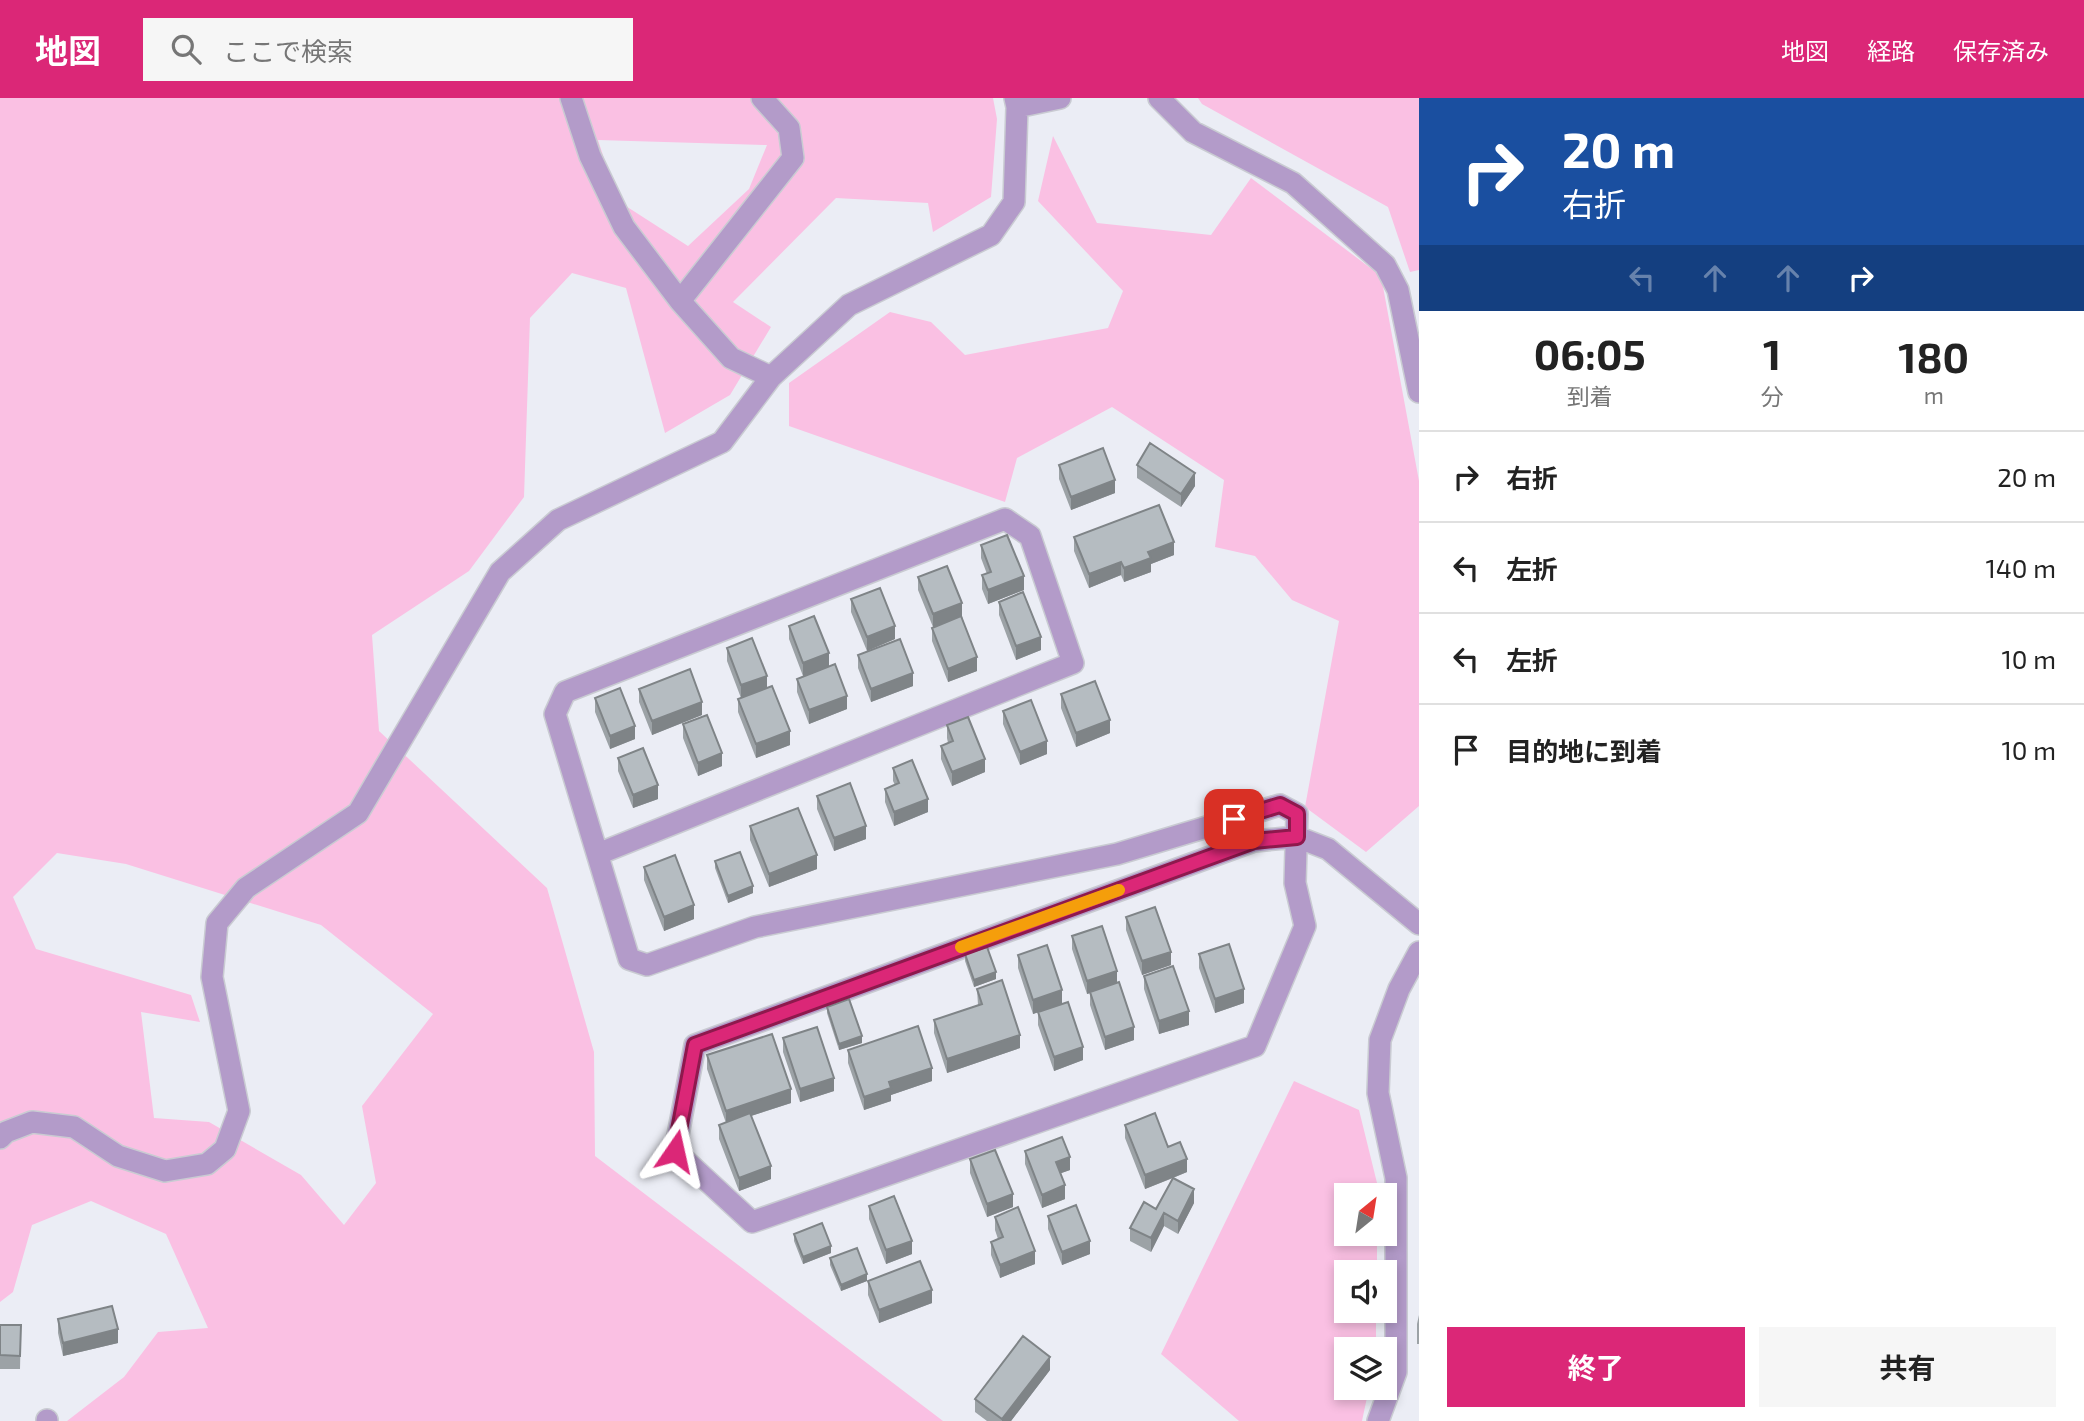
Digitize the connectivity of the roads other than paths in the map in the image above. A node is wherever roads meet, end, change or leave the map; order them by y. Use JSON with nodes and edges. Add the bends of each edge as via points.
{"nodes":[{"id":1,"x":572,"y":98,"type":"edge"},
{"id":2,"x":762,"y":98,"type":"edge"},
{"id":3,"x":1060,"y":98,"type":"edge"},
{"id":4,"x":1158,"y":98,"type":"edge"},
{"id":5,"x":1016,"y":102,"type":"edge"},
{"id":6,"x":680,"y":301,"type":"junction"},
{"id":7,"x":771,"y":377,"type":"junction"},
{"id":8,"x":1419,"y":392,"type":"edge"},
{"id":9,"x":1297,"y":837,"type":"junction"},
{"id":10,"x":598,"y":854,"type":"junction"},
{"id":11,"x":1419,"y":924,"type":"edge"},
{"id":12,"x":1419,"y":952,"type":"edge"},
{"id":13,"x":0,"y":1139,"type":"edge"},
{"id":14,"x":1378,"y":1421,"type":"edge"}],
"edges":[{"from":1,"to":6,"type":"street","via":[[590,156],[624,227]]},
{"from":2,"to":6,"type":"street","via":[[789,128],[793,158]]},
{"from":3,"to":5,"type":"street"},
{"from":4,"to":8,"type":"street","via":[[1193,132],[1293,183],[1385,265],[1398,290]]},
{"from":5,"to":7,"type":"street","via":[[1014,202],[991,235],[849,305]]},
{"from":6,"to":7,"type":"street","via":[[731,358]]},
{"from":7,"to":13,"type":"street","via":[[722,442],[558,520],[500,572],[358,813],[246,888],[216,923],[212,977],[239,1111],[225,1149],[207,1164],[165,1171],[118,1156],[74,1127],[32,1122]]},
{"from":9,"to":9,"type":"street","via":[[1294,883],[1305,926],[1255,1046],[752,1222],[675,1151],[695,1045],[1254,841]]},
{"from":9,"to":10,"type":"street","via":[[1297,814],[1280,805],[1117,854],[755,927],[647,965],[629,959]]},
{"from":9,"to":11,"type":"street","via":[[1328,849]]},
{"from":10,"to":10,"type":"street","via":[[1073,663],[1030,536],[1005,519],[565,692],[555,714]]},
{"from":12,"to":14,"type":"street","via":[[1380,1040],[1378,1093],[1396,1178],[1396,1372]]}]}
